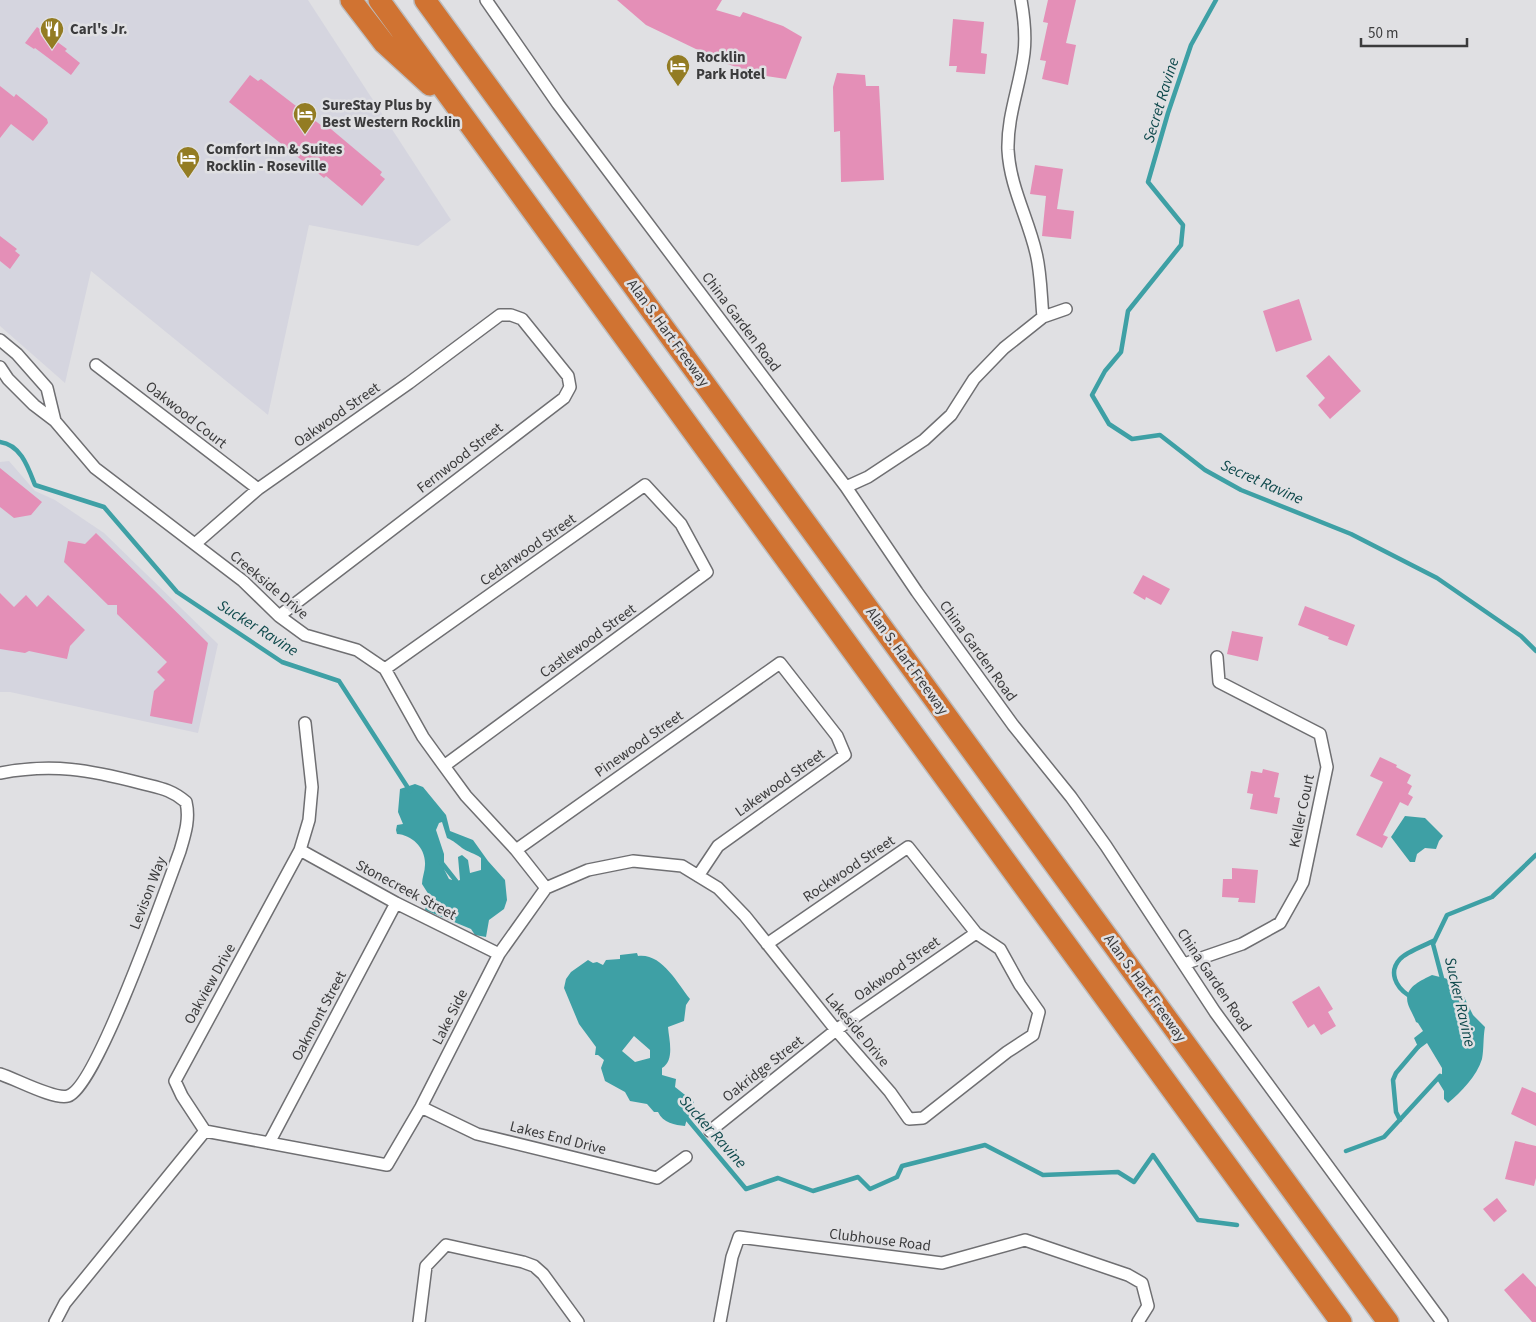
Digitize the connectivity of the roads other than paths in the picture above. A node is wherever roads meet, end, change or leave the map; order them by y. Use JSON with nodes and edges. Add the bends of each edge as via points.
{"nodes":[{"id":1,"x":351,"y":0,"type":"edge"},
{"id":2,"x":379,"y":0,"type":"edge"},
{"id":3,"x":425,"y":0,"type":"edge"},
{"id":4,"x":430,"y":0,"type":"edge"},
{"id":5,"x":486,"y":0,"type":"edge"},
{"id":6,"x":1021,"y":0,"type":"edge"},
{"id":7,"x":452,"y":37,"type":"junction"},
{"id":8,"x":460,"y":111,"type":"junction"},
{"id":9,"x":1066,"y":308,"type":"dead end"},
{"id":10,"x":500,"y":315,"type":"joint"},
{"id":11,"x":1043,"y":317,"type":"junction"},
{"id":12,"x":0,"y":340,"type":"edge"},
{"id":13,"x":96,"y":365,"type":"dead end"},
{"id":14,"x":0,"y":367,"type":"edge"},
{"id":15,"x":55,"y":421,"type":"junction"},
{"id":16,"x":846,"y":487,"type":"junction"},
{"id":17,"x":258,"y":489,"type":"junction"},
{"id":18,"x":681,"y":524,"type":"joint"},
{"id":19,"x":195,"y":544,"type":"junction"},
{"id":20,"x":280,"y":616,"type":"junction"},
{"id":21,"x":1216,"y":657,"type":"dead end"},
{"id":22,"x":780,"y":663,"type":"joint"},
{"id":23,"x":385,"y":669,"type":"junction"},
{"id":24,"x":305,"y":723,"type":"dead end"},
{"id":25,"x":444,"y":766,"type":"junction"},
{"id":26,"x":0,"y":768,"type":"edge"},
{"id":27,"x":0,"y":774,"type":"edge"},
{"id":28,"x":300,"y":850,"type":"junction"},
{"id":29,"x":516,"y":850,"type":"junction"},
{"id":30,"x":698,"y":876,"type":"junction"},
{"id":31,"x":546,"y":888,"type":"junction"},
{"id":32,"x":396,"y":903,"type":"junction"},
{"id":33,"x":976,"y":933,"type":"junction"},
{"id":34,"x":767,"y":944,"type":"junction"},
{"id":35,"x":499,"y":954,"type":"junction"},
{"id":36,"x":1184,"y":964,"type":"junction"},
{"id":37,"x":836,"y":1030,"type":"junction"},
{"id":38,"x":0,"y":1074,"type":"edge"},
{"id":39,"x":422,"y":1107,"type":"junction"},
{"id":40,"x":205,"y":1131,"type":"junction"},
{"id":41,"x":710,"y":1132,"type":"dead end"},
{"id":42,"x":269,"y":1143,"type":"junction"},
{"id":43,"x":686,"y":1158,"type":"dead end"},
{"id":44,"x":55,"y":1322,"type":"edge"},
{"id":45,"x":418,"y":1322,"type":"edge"},
{"id":46,"x":578,"y":1322,"type":"edge"},
{"id":47,"x":720,"y":1322,"type":"edge"},
{"id":48,"x":1138,"y":1322,"type":"edge"},
{"id":49,"x":1341,"y":1322,"type":"edge"},
{"id":50,"x":1388,"y":1322,"type":"edge"},
{"id":51,"x":1442,"y":1322,"type":"edge"}],
"edges":[{"from":1,"to":8,"type":"highway","via":[[384,43]]},
{"from":2,"to":8,"type":"highway"},
{"from":3,"to":7,"type":"highway","name":"Alan S. Hart Freeway"},
{"from":4,"to":7,"type":"highway"},
{"from":5,"to":16,"type":"street","name":"China Garden Road","via":[[558,104]]},
{"from":6,"to":11,"type":"street","via":[[1024,52],[1009,124],[1008,151],[1013,181],[1036,254]]},
{"from":7,"to":50,"type":"highway","name":"Alan S. Hart Freeway"},
{"from":8,"to":49,"type":"highway"},
{"from":9,"to":11,"type":"street"},
{"from":10,"to":17,"type":"street","name":"Oakwood Street"},
{"from":10,"to":20,"type":"street","name":"Fernwood Street","via":[[522,320],[568,376],[570,387],[564,398]]},
{"from":11,"to":16,"type":"street","via":[[1004,348],[974,379],[951,415],[924,440],[868,477]]},
{"from":12,"to":15,"type":"street","name":"Creekside Drive","via":[[47,388]]},
{"from":13,"to":17,"type":"street","name":"Oakwood Court"},
{"from":14,"to":15,"type":"street","name":"Creekside Drive","via":[[8,379]]},
{"from":15,"to":19,"type":"street","name":"Creekside Drive","via":[[95,468]]},
{"from":16,"to":36,"type":"street","name":"China Garden Road","via":[[916,592],[1106,846]]},
{"from":17,"to":19,"type":"street","name":"Oakwood Street"},
{"from":18,"to":23,"type":"street","name":"Cedarwood Street","via":[[645,485]]},
{"from":18,"to":25,"type":"street","name":"Castlewood Street","via":[[707,572]]},
{"from":19,"to":20,"type":"street","name":"Creekside Drive","via":[[243,581]]},
{"from":20,"to":23,"type":"street","name":"Creekside Drive","via":[[305,635],[357,650]]},
{"from":21,"to":36,"type":"street","name":"Keller Court","via":[[1219,682],[1320,734],[1327,767],[1303,882],[1280,923],[1242,944]]},
{"from":22,"to":29,"type":"street","name":"Pinewood Street"},
{"from":22,"to":30,"type":"street","name":"Lakewood Street","via":[[836,736],[846,755],[718,846]]},
{"from":23,"to":25,"type":"street","name":"Creekside Drive","via":[[423,737]]},
{"from":24,"to":28,"type":"street","via":[[312,787],[309,820]]},
{"from":25,"to":29,"type":"street","name":"Creekside Drive","via":[[466,796]]},
{"from":26,"to":27,"type":"street"},
{"from":27,"to":38,"type":"street","name":"Levison Way","via":[[46,767],[101,773],[168,789],[186,802],[188,812],[180,851],[120,1008],[96,1059],[76,1090],[69,1096],[59,1096]]},
{"from":28,"to":32,"type":"street","name":"Stonecreek Street"},
{"from":28,"to":40,"type":"street","name":"Oakview Drive","via":[[175,1081]]},
{"from":29,"to":31,"type":"street","name":"Creekside Drive"},
{"from":30,"to":31,"type":"street","name":"Lakeside Drive","via":[[682,866],[633,861],[588,870]]},
{"from":30,"to":34,"type":"street","name":"Lakeside Drive","via":[[718,888]]},
{"from":31,"to":35,"type":"street","name":"Lake Side"},
{"from":32,"to":35,"type":"street","name":"Stonecreek Street"},
{"from":32,"to":42,"type":"street","name":"Oakmont Street"},
{"from":33,"to":34,"type":"street","name":"Rockwood Street","via":[[908,847]]},
{"from":33,"to":37,"type":"street","name":"Oakwood Street"},
{"from":33,"to":37,"type":"street","name":"Lakeside Drive","via":[[1000,949],[1039,1012],[1033,1035],[923,1118],[908,1119],[890,1092]]},
{"from":34,"to":37,"type":"street","name":"Lakeside Drive"},
{"from":35,"to":39,"type":"street","name":"Lake Side"},
{"from":36,"to":51,"type":"street","name":"China Garden Road","via":[[1220,1020]]},
{"from":37,"to":41,"type":"street","name":"Oakridge Street"},
{"from":39,"to":42,"type":"street","name":"Lake Side","via":[[387,1165]]},
{"from":39,"to":43,"type":"street","name":"Lakes End Drive","via":[[477,1134],[657,1178]]},
{"from":40,"to":42,"type":"street"},
{"from":40,"to":44,"type":"street","via":[[66,1303]]},
{"from":45,"to":46,"type":"street","via":[[426,1266],[446,1245],[534,1266]]},
{"from":47,"to":48,"type":"street","name":"Clubhouse Road","via":[[739,1237],[942,1263],[1025,1240],[1128,1275],[1142,1284],[1148,1306]]}]}
